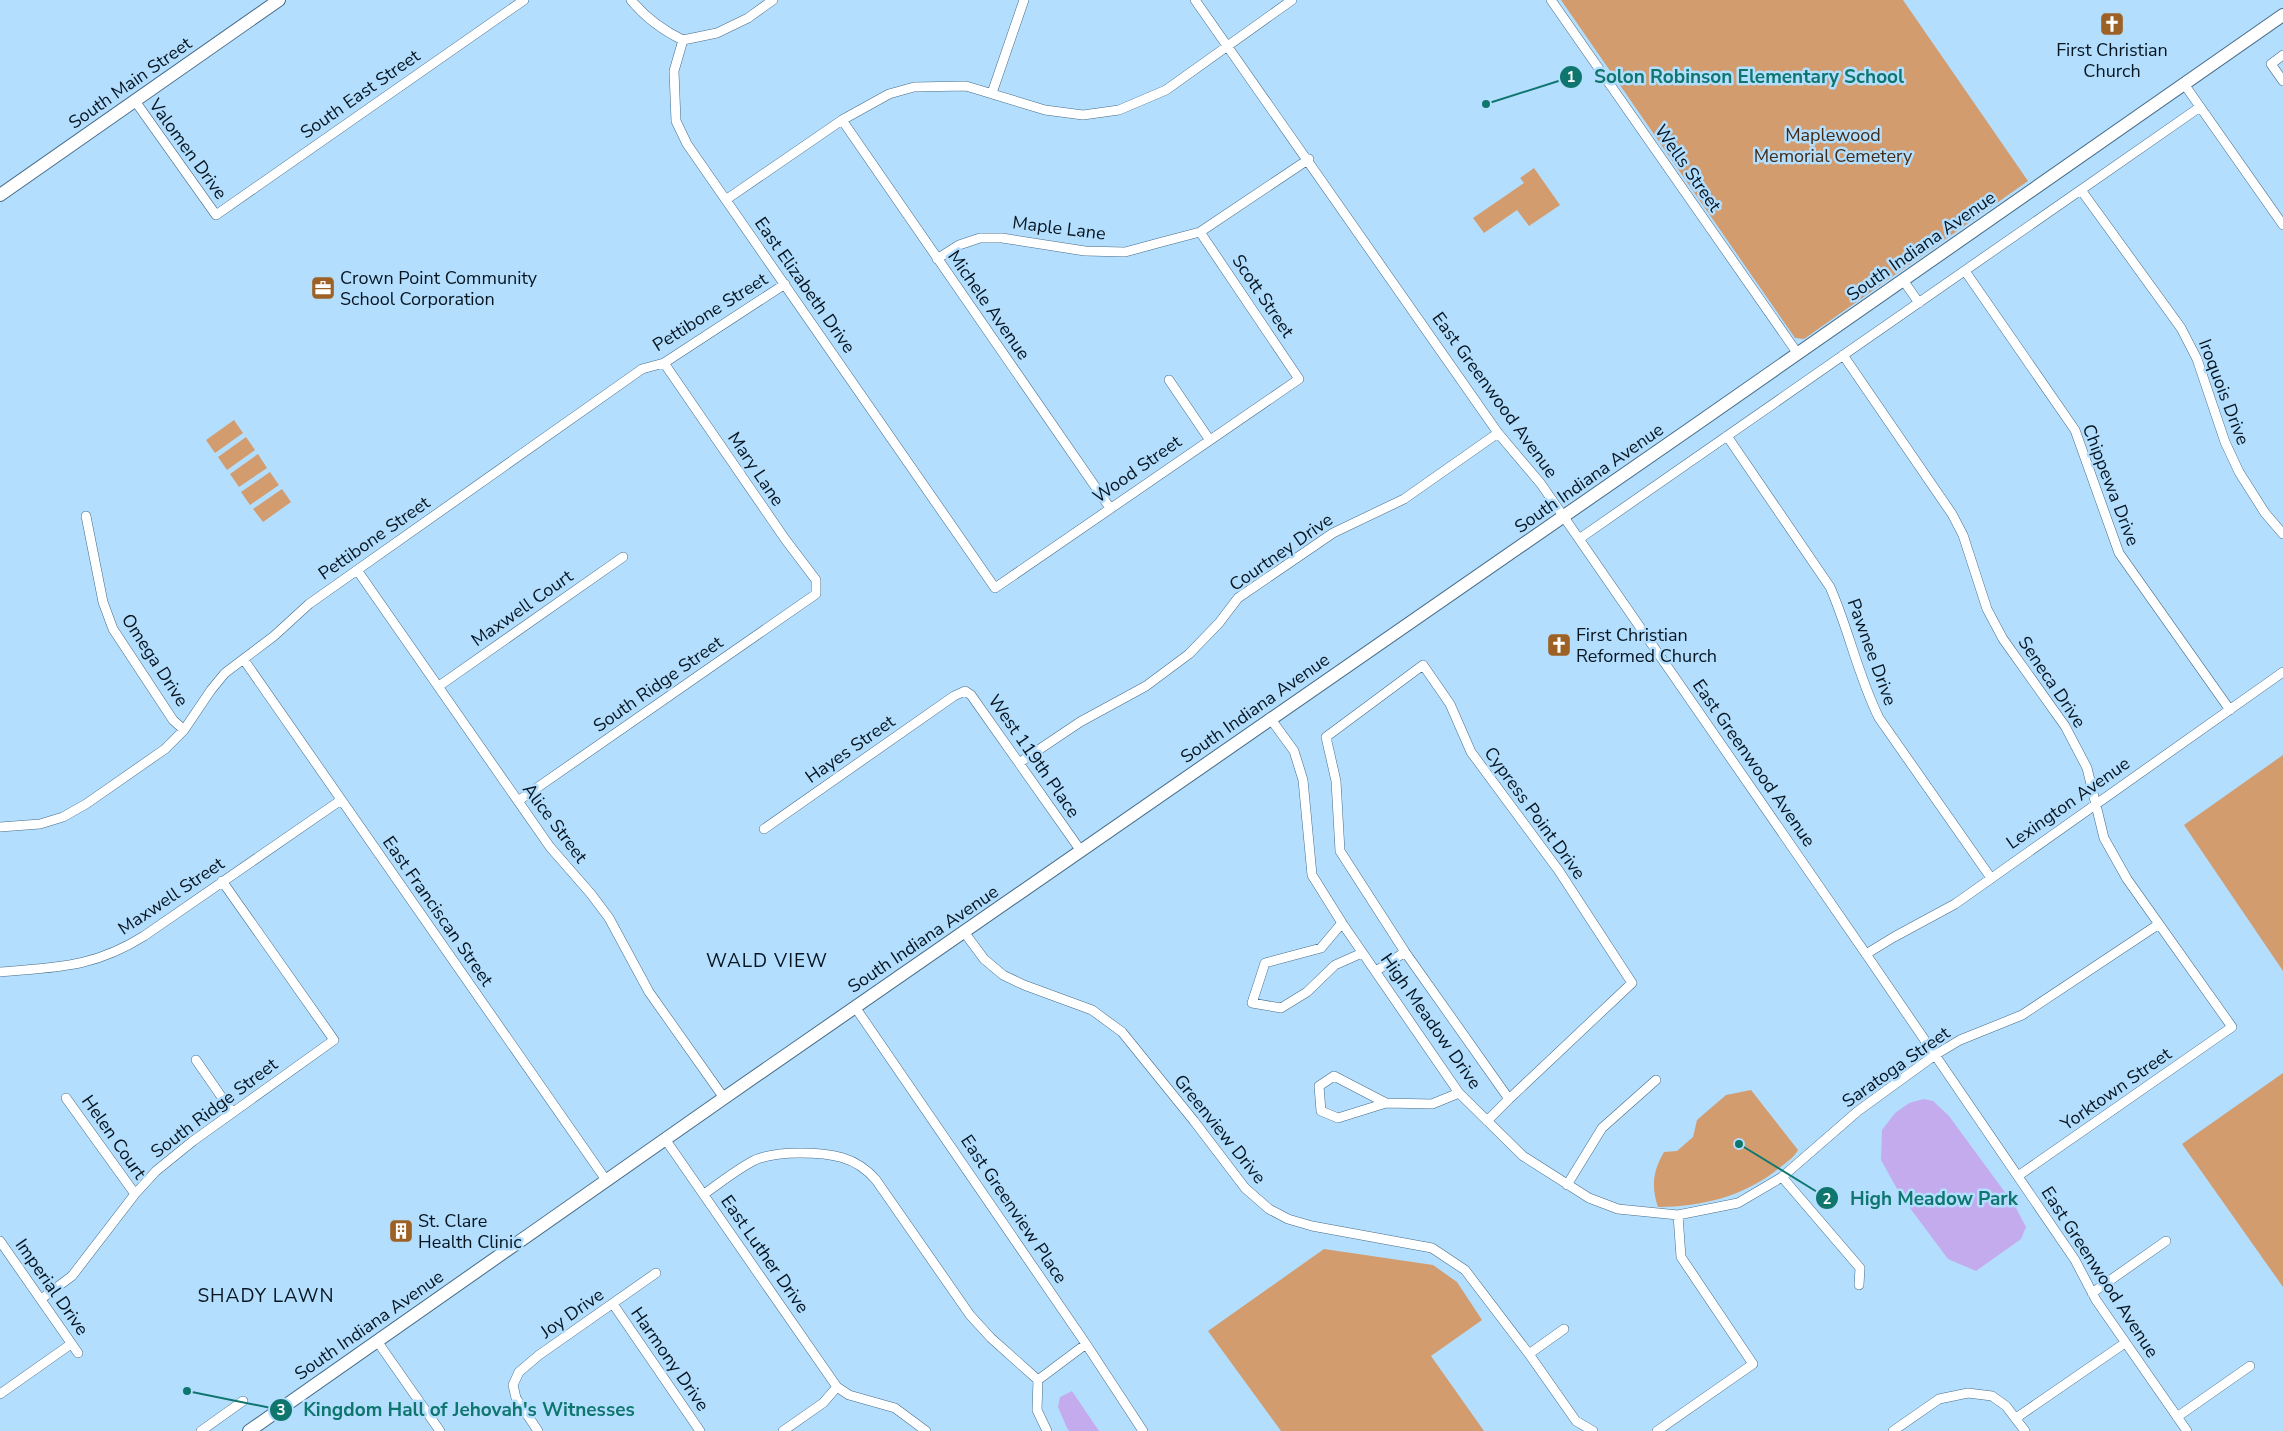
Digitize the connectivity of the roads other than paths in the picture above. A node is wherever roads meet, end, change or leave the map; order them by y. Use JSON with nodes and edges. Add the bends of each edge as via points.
{"nodes":[{"id":1,"x":279,"y":0,"type":"edge"},
{"id":2,"x":524,"y":0,"type":"edge"},
{"id":3,"x":630,"y":0,"type":"edge"},
{"id":4,"x":773,"y":0,"type":"edge"},
{"id":5,"x":1024,"y":0,"type":"edge"},
{"id":6,"x":1195,"y":0,"type":"edge"},
{"id":7,"x":1292,"y":0,"type":"edge"},
{"id":8,"x":1551,"y":0,"type":"edge"},
{"id":9,"x":2283,"y":15,"type":"edge"},
{"id":10,"x":683,"y":40,"type":"junction"},
{"id":11,"x":1227,"y":46,"type":"junction"},
{"id":12,"x":2283,"y":55,"type":"edge"},
{"id":13,"x":2283,"y":81,"type":"edge"},
{"id":14,"x":2184,"y":84,"type":"junction"},
{"id":15,"x":992,"y":93,"type":"junction"},
{"id":16,"x":135,"y":101,"type":"junction"},
{"id":17,"x":2200,"y":107,"type":"junction"},
{"id":18,"x":842,"y":120,"type":"junction"},
{"id":19,"x":1308,"y":160,"type":"junction"},
{"id":20,"x":2080,"y":190,"type":"junction"},
{"id":21,"x":0,"y":195,"type":"edge"},
{"id":22,"x":727,"y":199,"type":"junction"},
{"id":23,"x":216,"y":215,"type":"joint"},
{"id":24,"x":2283,"y":225,"type":"edge"},
{"id":25,"x":1200,"y":232,"type":"junction"},
{"id":26,"x":937,"y":259,"type":"junction"},
{"id":27,"x":1965,"y":271,"type":"junction"},
{"id":28,"x":1903,"y":280,"type":"junction"},
{"id":29,"x":785,"y":284,"type":"junction"},
{"id":30,"x":1919,"y":303,"type":"junction"},
{"id":31,"x":1798,"y":354,"type":"junction"},
{"id":32,"x":1843,"y":355,"type":"junction"},
{"id":33,"x":664,"y":363,"type":"junction"},
{"id":34,"x":1299,"y":379,"type":"joint"},
{"id":35,"x":1169,"y":380,"type":"dead end"},
{"id":36,"x":1498,"y":433,"type":"junction"},
{"id":37,"x":1726,"y":436,"type":"junction"},
{"id":38,"x":1209,"y":439,"type":"junction"},
{"id":39,"x":1110,"y":508,"type":"junction"},
{"id":40,"x":86,"y":516,"type":"dead end"},
{"id":41,"x":1563,"y":517,"type":"junction"},
{"id":42,"x":2283,"y":534,"type":"edge"},
{"id":43,"x":1578,"y":539,"type":"junction"},
{"id":44,"x":623,"y":557,"type":"dead end"},
{"id":45,"x":357,"y":570,"type":"junction"},
{"id":46,"x":995,"y":588,"type":"joint"},
{"id":47,"x":816,"y":594,"type":"joint"},
{"id":48,"x":244,"y":660,"type":"junction"},
{"id":49,"x":2283,"y":672,"type":"edge"},
{"id":50,"x":439,"y":686,"type":"junction"},
{"id":51,"x":954,"y":696,"type":"joint"},
{"id":52,"x":2230,"y":710,"type":"junction"},
{"id":53,"x":1270,"y":718,"type":"junction"},
{"id":54,"x":184,"y":730,"type":"junction"},
{"id":55,"x":1019,"y":763,"type":"junction"},
{"id":56,"x":341,"y":800,"type":"junction"},
{"id":57,"x":518,"y":801,"type":"junction"},
{"id":58,"x":2097,"y":802,"type":"junction"},
{"id":59,"x":0,"y":827,"type":"edge"},
{"id":60,"x":764,"y":829,"type":"dead end"},
{"id":61,"x":1081,"y":851,"type":"junction"},
{"id":62,"x":1990,"y":878,"type":"junction"},
{"id":63,"x":222,"y":881,"type":"junction"},
{"id":64,"x":1342,"y":923,"type":"junction"},
{"id":65,"x":2159,"y":924,"type":"junction"},
{"id":66,"x":964,"y":932,"type":"junction"},
{"id":67,"x":1405,"y":952,"type":"junction"},
{"id":68,"x":1362,"y":953,"type":"junction"},
{"id":69,"x":1866,"y":954,"type":"junction"},
{"id":70,"x":1376,"y":971,"type":"junction"},
{"id":71,"x":0,"y":972,"type":"edge"},
{"id":72,"x":855,"y":1007,"type":"junction"},
{"id":73,"x":2232,"y":1027,"type":"joint"},
{"id":74,"x":1935,"y":1055,"type":"junction"},
{"id":75,"x":196,"y":1060,"type":"dead end"},
{"id":76,"x":1656,"y":1080,"type":"dead end"},
{"id":77,"x":1459,"y":1093,"type":"junction"},
{"id":78,"x":66,"y":1098,"type":"dead end"},
{"id":79,"x":724,"y":1098,"type":"junction"},
{"id":80,"x":1509,"y":1098,"type":"junction"},
{"id":81,"x":1386,"y":1103,"type":"junction"},
{"id":82,"x":232,"y":1112,"type":"junction"},
{"id":83,"x":1487,"y":1121,"type":"junction"},
{"id":84,"x":665,"y":1139,"type":"junction"},
{"id":85,"x":2018,"y":1176,"type":"junction"},
{"id":86,"x":1782,"y":1177,"type":"junction"},
{"id":87,"x":606,"y":1180,"type":"junction"},
{"id":88,"x":1567,"y":1185,"type":"junction"},
{"id":89,"x":135,"y":1194,"type":"junction"},
{"id":90,"x":704,"y":1194,"type":"junction"},
{"id":91,"x":1678,"y":1215,"type":"junction"},
{"id":92,"x":0,"y":1240,"type":"edge"},
{"id":93,"x":2166,"y":1241,"type":"dead end"},
{"id":94,"x":656,"y":1273,"type":"dead end"},
{"id":95,"x":1859,"y":1285,"type":"dead end"},
{"id":96,"x":2092,"y":1293,"type":"junction"},
{"id":97,"x":41,"y":1299,"type":"junction"},
{"id":98,"x":612,"y":1304,"type":"junction"},
{"id":99,"x":1564,"y":1329,"type":"dead end"},
{"id":100,"x":378,"y":1341,"type":"junction"},
{"id":101,"x":72,"y":1344,"type":"junction"},
{"id":102,"x":1086,"y":1344,"type":"junction"},
{"id":103,"x":2125,"y":1344,"type":"junction"},
{"id":104,"x":78,"y":1353,"type":"dead end"},
{"id":105,"x":1529,"y":1354,"type":"junction"},
{"id":106,"x":2250,"y":1366,"type":"dead end"},
{"id":107,"x":1038,"y":1380,"type":"junction"},
{"id":108,"x":838,"y":1387,"type":"junction"},
{"id":109,"x":0,"y":1394,"type":"edge"},
{"id":110,"x":243,"y":1402,"type":"dead end"},
{"id":111,"x":2177,"y":1417,"type":"junction"},
{"id":112,"x":2016,"y":1418,"type":"junction"},
{"id":113,"x":201,"y":1431,"type":"edge"},
{"id":114,"x":250,"y":1431,"type":"edge"},
{"id":115,"x":440,"y":1431,"type":"edge"},
{"id":116,"x":538,"y":1431,"type":"edge"},
{"id":117,"x":700,"y":1431,"type":"edge"},
{"id":118,"x":783,"y":1431,"type":"edge"},
{"id":119,"x":926,"y":1431,"type":"edge"},
{"id":120,"x":1047,"y":1431,"type":"edge"},
{"id":121,"x":1143,"y":1431,"type":"edge"},
{"id":122,"x":1593,"y":1431,"type":"edge"},
{"id":123,"x":1657,"y":1431,"type":"edge"},
{"id":124,"x":1893,"y":1431,"type":"edge"},
{"id":125,"x":2025,"y":1431,"type":"edge"},
{"id":126,"x":2187,"y":1431,"type":"edge"}],
"edges":[{"from":1,"to":16,"type":"main road","name":"South Main Street"},
{"from":2,"to":23,"type":"street","name":"South East Street"},
{"from":3,"to":10,"type":"street","via":[[662,30]]},
{"from":4,"to":10,"type":"street","via":[[748,18],[717,33]]},
{"from":5,"to":15,"type":"street"},
{"from":6,"to":11,"type":"street","name":"East Greenwood Avenue"},
{"from":7,"to":11,"type":"street"},
{"from":8,"to":31,"type":"street","name":"Wells Street"},
{"from":9,"to":14,"type":"main road","name":"South Indiana Avenue"},
{"from":10,"to":22,"type":"street","name":"East Elizabeth Drive","via":[[674,71],[676,121],[687,144]]},
{"from":11,"to":15,"type":"street","via":[[1166,90],[1119,110],[1083,114],[1045,110]]},
{"from":11,"to":19,"type":"street","name":"East Greenwood Avenue"},
{"from":12,"to":13,"type":"street","via":[[2271,64]]},
{"from":14,"to":17,"type":"street"},
{"from":14,"to":28,"type":"main road","name":"South Indiana Avenue"},
{"from":15,"to":18,"type":"street","via":[[966,86],[914,86],[889,94]]},
{"from":16,"to":21,"type":"main road","name":"South Main Street"},
{"from":16,"to":23,"type":"street","name":"Valomen Drive"},
{"from":17,"to":20,"type":"street"},
{"from":17,"to":24,"type":"street"},
{"from":18,"to":22,"type":"street"},
{"from":18,"to":26,"type":"street","name":"Michele Avenue"},
{"from":19,"to":25,"type":"street","name":"Maple Lane"},
{"from":19,"to":36,"type":"street","name":"East Greenwood Avenue"},
{"from":20,"to":27,"type":"street"},
{"from":20,"to":42,"type":"street","name":"Iroquois Drive","via":[[2181,328],[2197,359],[2225,442],[2239,472],[2265,513]]},
{"from":22,"to":29,"type":"street","name":"East Elizabeth Drive"},
{"from":25,"to":26,"type":"street","name":"Maple Lane","via":[[1125,252],[1084,251],[1002,238],[980,238],[959,245]]},
{"from":25,"to":34,"type":"street","name":"Scott Street"},
{"from":26,"to":39,"type":"street","name":"Michele Avenue"},
{"from":27,"to":30,"type":"street"},
{"from":27,"to":52,"type":"street","name":"Chippewa Drive","via":[[2075,430],[2119,553]]},
{"from":28,"to":30,"type":"street"},
{"from":28,"to":31,"type":"main road","name":"South Indiana Avenue"},
{"from":29,"to":33,"type":"street","name":"Pettibone Street"},
{"from":29,"to":46,"type":"street","name":"East Elizabeth Drive"},
{"from":30,"to":32,"type":"street"},
{"from":31,"to":41,"type":"main road","name":"South Indiana Avenue"},
{"from":32,"to":37,"type":"street"},
{"from":32,"to":58,"type":"street","name":"Seneca Drive","via":[[1952,514],[1963,535],[1986,609],[2068,733],[2087,768]]},
{"from":33,"to":45,"type":"street","name":"Pettibone Street","via":[[642,369]]},
{"from":33,"to":47,"type":"street","name":"Mary Lane","via":[[816,580]]},
{"from":34,"to":38,"type":"street","name":"Wood Street"},
{"from":35,"to":38,"type":"street"},
{"from":36,"to":41,"type":"street","name":"East Greenwood Avenue","via":[[1541,484]]},
{"from":36,"to":55,"type":"street","name":"Courtney Drive","via":[[1404,499],[1325,538],[1238,598],[1189,654],[1146,686],[1080,722]]},
{"from":37,"to":43,"type":"street"},
{"from":37,"to":62,"type":"street","name":"Pawnee Drive","via":[[1830,587],[1879,718]]},
{"from":38,"to":39,"type":"street","name":"Wood Street"},
{"from":39,"to":46,"type":"street","name":"Wood Street"},
{"from":40,"to":54,"type":"street","name":"Omega Drive","via":[[103,602],[113,629],[173,720]]},
{"from":41,"to":43,"type":"street","name":"East Greenwood Avenue"},
{"from":41,"to":53,"type":"main road","name":"South Indiana Avenue"},
{"from":43,"to":69,"type":"street","name":"East Greenwood Avenue"},
{"from":44,"to":50,"type":"street","name":"Maxwell Court"},
{"from":45,"to":48,"type":"street","name":"Pettibone Street","via":[[309,604]]},
{"from":45,"to":50,"type":"street","name":"Alice Street"},
{"from":47,"to":57,"type":"street","name":"South Ridge Street"},
{"from":48,"to":54,"type":"street","name":"Pettibone Street","via":[[218,681]]},
{"from":48,"to":56,"type":"street","name":"East Franciscan Street"},
{"from":49,"to":52,"type":"street","name":"Lexington Avenue"},
{"from":50,"to":57,"type":"street","name":"Alice Street"},
{"from":51,"to":55,"type":"street","name":"West 119th Place","via":[[965,692],[971,695]]},
{"from":51,"to":60,"type":"street","name":"Hayes Street"},
{"from":52,"to":58,"type":"street","name":"Lexington Avenue"},
{"from":53,"to":61,"type":"main road","name":"South Indiana Avenue"},
{"from":53,"to":64,"type":"street","name":"High Meadow Drive","via":[[1294,751],[1303,780],[1312,875]]},
{"from":54,"to":59,"type":"street","name":"Pettibone Street","via":[[165,749],[64,817],[40,824]]},
{"from":55,"to":61,"type":"street","name":"West 119th Place"},
{"from":56,"to":63,"type":"street","name":"Maxwell Street"},
{"from":56,"to":87,"type":"street","name":"East Franciscan Street"},
{"from":57,"to":79,"type":"street","name":"Alice Street","via":[[557,856],[610,918],[649,992]]},
{"from":58,"to":62,"type":"street","name":"Lexington Avenue"},
{"from":58,"to":65,"type":"street","name":"Seneca Drive","via":[[2104,838],[2127,879]]},
{"from":61,"to":66,"type":"main road","name":"South Indiana Avenue"},
{"from":62,"to":69,"type":"street","name":"Lexington Avenue","via":[[1955,904]]},
{"from":63,"to":71,"type":"street","name":"Maxwell Street","via":[[114,954],[82,964]]},
{"from":63,"to":82,"type":"street","name":"South Ridge Street","via":[[334,1040]]},
{"from":64,"to":68,"type":"street","name":"High Meadow Drive"},
{"from":64,"to":68,"type":"street","via":[[1321,948],[1265,963],[1252,1003],[1281,1008],[1308,992],[1335,965]]},
{"from":65,"to":73,"type":"street","name":"Seneca Drive"},
{"from":65,"to":74,"type":"street","name":"Saratoga Street","via":[[2022,1015],[1960,1040]]},
{"from":66,"to":72,"type":"main road","name":"South Indiana Avenue"},
{"from":66,"to":105,"type":"street","name":"Greenview Drive","via":[[984,959],[1003,975],[1092,1010],[1122,1032],[1245,1188],[1268,1209],[1312,1226],[1432,1248],[1465,1270]]},
{"from":67,"to":70,"type":"street"},
{"from":67,"to":80,"type":"street","name":"Cypress Point Drive"},
{"from":67,"to":80,"type":"street","name":"Cypress Point Drive","via":[[1340,852],[1336,781],[1326,737],[1423,665],[1450,704],[1471,752],[1558,871],[1632,983]]},
{"from":68,"to":70,"type":"street","name":"High Meadow Drive"},
{"from":69,"to":74,"type":"street","name":"East Greenwood Avenue"},
{"from":70,"to":77,"type":"street","name":"High Meadow Drive"},
{"from":72,"to":79,"type":"main road","name":"South Indiana Avenue"},
{"from":72,"to":102,"type":"street","name":"East Greenview Place"},
{"from":73,"to":85,"type":"street","name":"Yorktown Street"},
{"from":74,"to":85,"type":"street","name":"East Greenwood Avenue"},
{"from":74,"to":86,"type":"street","name":"Saratoga Street","via":[[1858,1111]]},
{"from":75,"to":82,"type":"street"},
{"from":76,"to":88,"type":"street","via":[[1602,1128]]},
{"from":77,"to":81,"type":"street","via":[[1432,1104]]},
{"from":77,"to":83,"type":"street","name":"High Meadow Drive"},
{"from":78,"to":89,"type":"street","name":"Helen Court"},
{"from":79,"to":84,"type":"main road","name":"South Indiana Avenue"},
{"from":80,"to":83,"type":"street"},
{"from":81,"to":81,"type":"street","via":[[1338,1118],[1321,1111],[1319,1086],[1334,1076]]},
{"from":82,"to":89,"type":"street","name":"South Ridge Street","via":[[156,1172]]},
{"from":83,"to":88,"type":"street","name":"High Meadow Drive","via":[[1522,1156]]},
{"from":84,"to":87,"type":"main road","name":"South Indiana Avenue"},
{"from":84,"to":90,"type":"street","name":"East Luther Drive"},
{"from":85,"to":96,"type":"street","name":"East Greenwood Avenue","via":[[2075,1260]]},
{"from":86,"to":91,"type":"street","name":"Saratoga Street","via":[[1738,1203]]},
{"from":86,"to":95,"type":"street","via":[[1860,1268]]},
{"from":87,"to":100,"type":"main road","name":"South Indiana Avenue"},
{"from":88,"to":91,"type":"street","name":"High Meadow Drive","via":[[1589,1198],[1618,1208]]},
{"from":89,"to":97,"type":"street","name":"South Ridge Street","via":[[72,1276]]},
{"from":90,"to":107,"type":"street","via":[[747,1164],[774,1154],[828,1154],[857,1163],[876,1180],[970,1315]]},
{"from":90,"to":108,"type":"street","name":"East Luther Drive"},
{"from":91,"to":123,"type":"street","via":[[1681,1257],[1753,1364]]},
{"from":92,"to":97,"type":"street","name":"Imperial Drive"},
{"from":93,"to":96,"type":"street"},
{"from":94,"to":98,"type":"street","name":"Joy Drive"},
{"from":96,"to":103,"type":"street","name":"East Greenwood Avenue"},
{"from":97,"to":101,"type":"street","name":"Imperial Drive"},
{"from":98,"to":116,"type":"street","name":"Joy Drive","via":[[519,1372],[513,1385],[518,1403]]},
{"from":98,"to":117,"type":"street","name":"Harmony Drive"},
{"from":99,"to":105,"type":"street"},
{"from":100,"to":114,"type":"main road","name":"South Indiana Avenue"},
{"from":100,"to":115,"type":"street"},
{"from":101,"to":104,"type":"street","name":"Imperial Drive"},
{"from":101,"to":109,"type":"street"},
{"from":102,"to":107,"type":"street"},
{"from":102,"to":121,"type":"street","name":"East Greenview Place"},
{"from":103,"to":111,"type":"street","name":"East Greenwood Avenue"},
{"from":103,"to":112,"type":"street"},
{"from":105,"to":122,"type":"street","name":"Greenview Drive","via":[[1576,1421]]},
{"from":106,"to":111,"type":"street"},
{"from":107,"to":120,"type":"street","via":[[1037,1410]]},
{"from":108,"to":118,"type":"street","via":[[823,1403]]},
{"from":108,"to":119,"type":"street","via":[[849,1395],[895,1408]]},
{"from":110,"to":113,"type":"street"},
{"from":111,"to":126,"type":"street","name":"East Greenwood Avenue"},
{"from":112,"to":124,"type":"street","via":[[1992,1396],[1968,1393],[1939,1399]]},
{"from":112,"to":125,"type":"street"}]}
